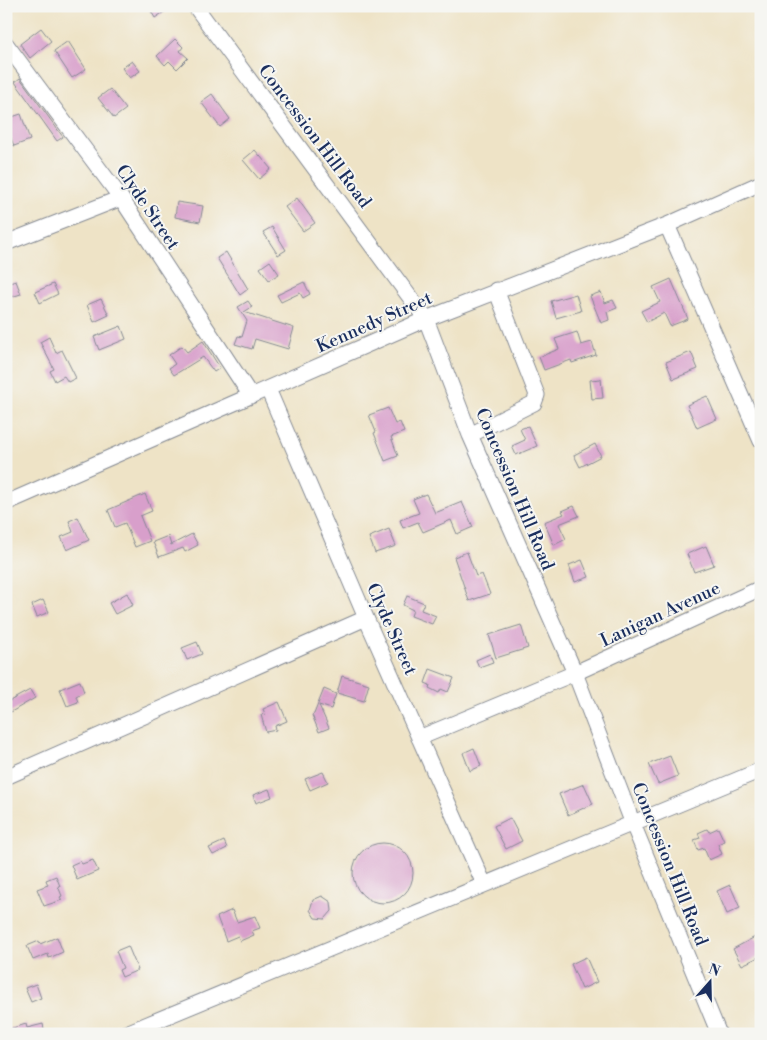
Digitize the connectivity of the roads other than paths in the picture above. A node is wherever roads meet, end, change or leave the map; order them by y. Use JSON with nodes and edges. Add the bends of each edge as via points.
{"nodes":[{"id":1,"x":195,"y":6,"type":"edge"},
{"id":2,"x":6,"y":44,"type":"edge"},
{"id":3,"x":761,"y":183,"type":"edge"},
{"id":4,"x":120,"y":198,"type":"junction"},
{"id":5,"x":667,"y":224,"type":"junction"},
{"id":6,"x":6,"y":243,"type":"edge"},
{"id":7,"x":496,"y":290,"type":"junction"},
{"id":8,"x":426,"y":318,"type":"junction"},
{"id":9,"x":268,"y":389,"type":"junction"},
{"id":10,"x":251,"y":396,"type":"junction"},
{"id":11,"x":470,"y":435,"type":"junction"},
{"id":12,"x":761,"y":441,"type":"edge"},
{"id":13,"x":6,"y":503,"type":"edge"},
{"id":14,"x":761,"y":588,"type":"edge"},
{"id":15,"x":366,"y":618,"type":"junction"},
{"id":16,"x":576,"y":674,"type":"junction"},
{"id":17,"x":419,"y":738,"type":"junction"},
{"id":18,"x":761,"y":770,"type":"edge"},
{"id":19,"x":6,"y":777,"type":"edge"},
{"id":20,"x":633,"y":824,"type":"junction"},
{"id":21,"x":484,"y":884,"type":"junction"},
{"id":22,"x":124,"y":1034,"type":"edge"},
{"id":23,"x":719,"y":1034,"type":"edge"}],
"edges":[{"from":1,"to":8,"type":"street","name":"Concession Hill Road"},
{"from":2,"to":4,"type":"street","name":"Clyde Street"},
{"from":3,"to":5,"type":"street","name":"Kennedy Street"},
{"from":4,"to":6,"type":"street"},
{"from":4,"to":10,"type":"street","name":"Clyde Street"},
{"from":5,"to":7,"type":"street","name":"Kennedy Street"},
{"from":5,"to":12,"type":"street"},
{"from":7,"to":8,"type":"street","name":"Kennedy Street"},
{"from":7,"to":11,"type":"street","via":[[538,395],[534,403]]},
{"from":8,"to":9,"type":"street","name":"Kennedy Street"},
{"from":8,"to":11,"type":"street","name":"Concession Hill Road"},
{"from":9,"to":10,"type":"street","name":"Kennedy Street"},
{"from":9,"to":15,"type":"street","name":"Clyde Street"},
{"from":10,"to":13,"type":"street","name":"Kennedy Street"},
{"from":11,"to":16,"type":"street","name":"Concession Hill Road"},
{"from":14,"to":16,"type":"street","name":"Lanigan Avenue"},
{"from":15,"to":17,"type":"street","name":"Clyde Street"},
{"from":15,"to":19,"type":"street"},
{"from":16,"to":17,"type":"street","name":"Lanigan Avenue"},
{"from":16,"to":20,"type":"street","name":"Concession Hill Road"},
{"from":17,"to":21,"type":"street","name":"Clyde Street"},
{"from":18,"to":20,"type":"street"},
{"from":20,"to":21,"type":"street"},
{"from":20,"to":23,"type":"street","name":"Concession Hill Road"},
{"from":21,"to":22,"type":"street"}]}
